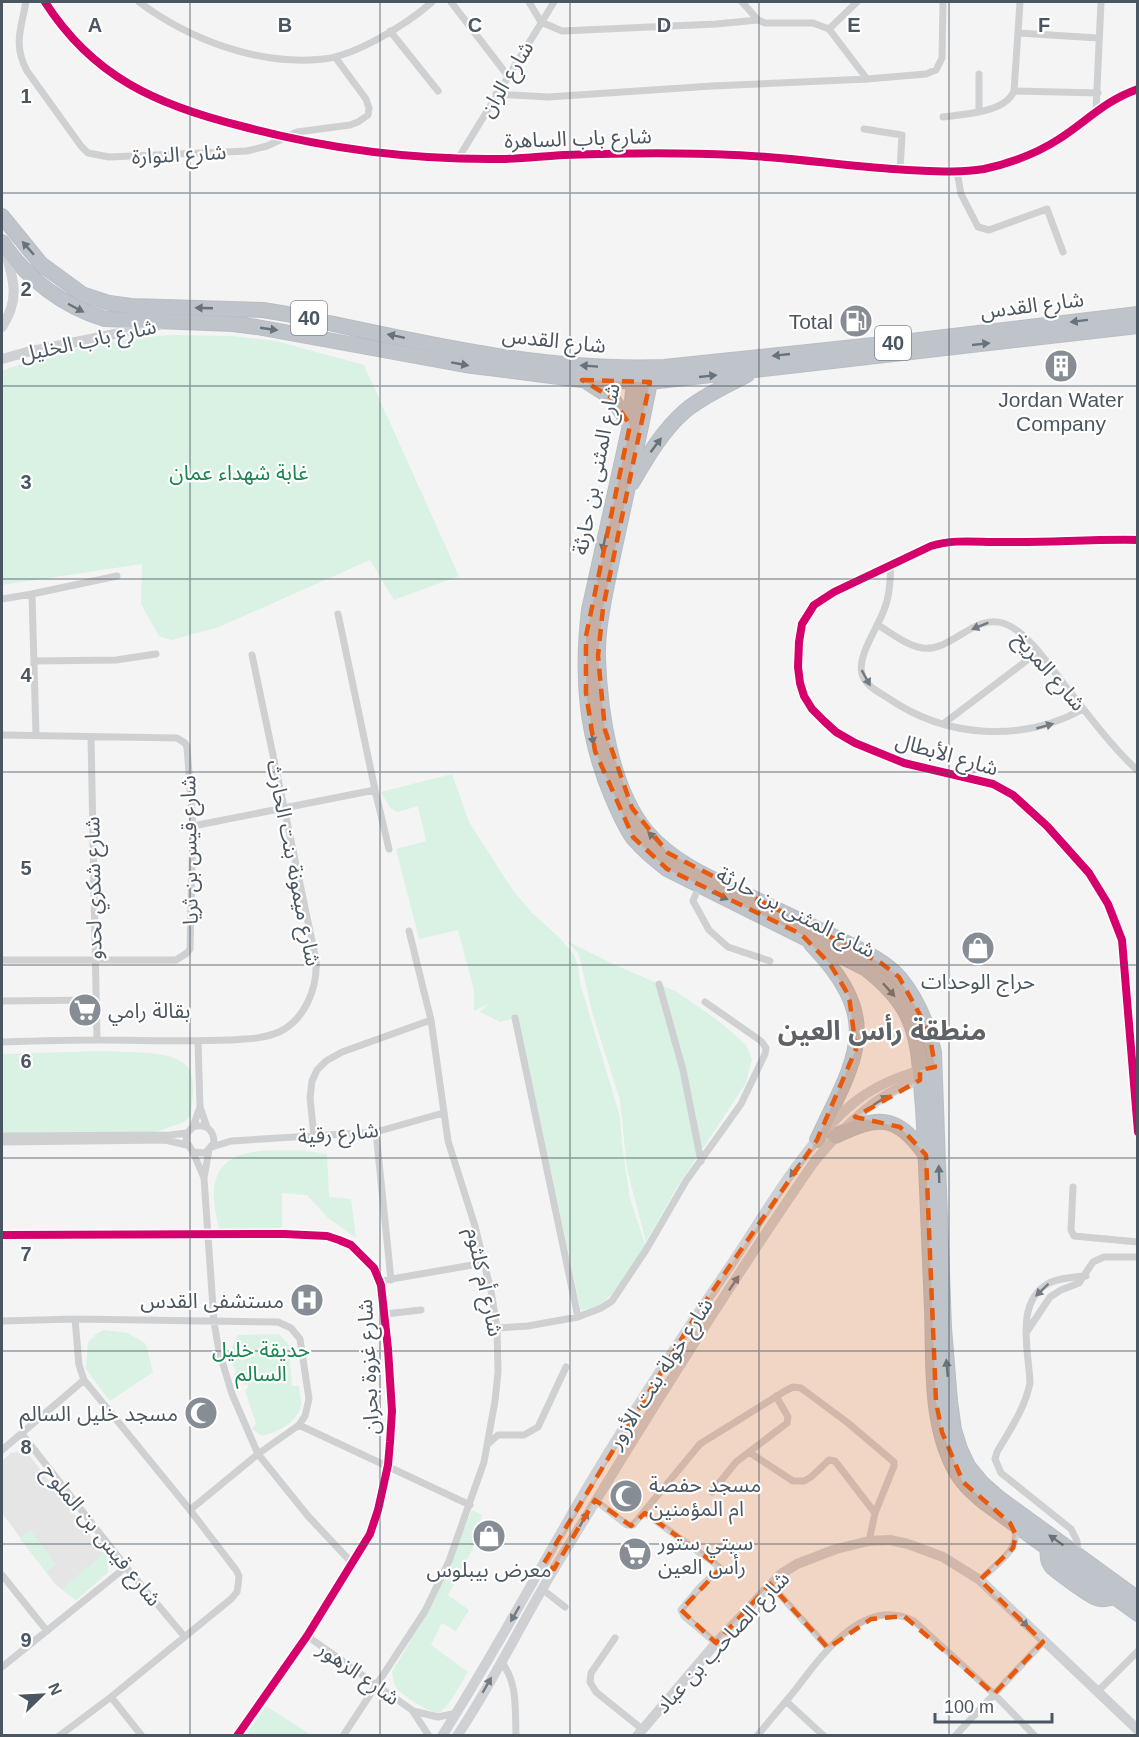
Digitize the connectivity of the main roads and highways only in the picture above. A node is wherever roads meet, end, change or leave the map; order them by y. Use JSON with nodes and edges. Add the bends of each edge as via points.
{"nodes":[{"id":1,"x":2,"y":216,"type":"edge"},
{"id":2,"x":3,"y":245,"type":"edge"},
{"id":3,"x":1137,"y":314,"type":"edge"},
{"id":4,"x":1137,"y":326,"type":"edge"},
{"id":5,"x":641,"y":368,"type":"junction"},
{"id":6,"x":756,"y":371,"type":"junction"},
{"id":7,"x":582,"y":380,"type":"junction"},
{"id":8,"x":642,"y":383,"type":"junction"},
{"id":9,"x":630,"y":425,"type":"junction"},
{"id":10,"x":625,"y":495,"type":"junction"},
{"id":11,"x":801,"y":934,"type":"junction"},
{"id":12,"x":835,"y":1136,"type":"road end"},
{"id":13,"x":817,"y":1140,"type":"road end"},
{"id":14,"x":926,"y":1155,"type":"junction"},
{"id":15,"x":943,"y":1401,"type":"junction"},
{"id":16,"x":1137,"y":1599,"type":"edge"},
{"id":17,"x":1137,"y":1614,"type":"edge"}],
"edges":[{"from":5,"to":1,"type":"highway","name":"شارع القدس","number":"40","one_way":true,"via":[[584,366],[461,350],[263,310],[109,303],[82,294],[41,264]]},
{"from":2,"to":7,"type":"highway","name":"شارع القدس","number":"40","one_way":true,"via":[[40,284],[63,301],[105,319],[257,327],[465,365]]},
{"from":3,"to":5,"type":"highway","name":"شارع القدس","number":"40","one_way":true},
{"from":6,"to":4,"type":"highway","name":"شارع القدس","number":"40","one_way":true},
{"from":5,"to":8,"type":"highway","name":"شارع المثنى بن حارثة"},
{"from":8,"to":6,"type":"highway","name":"شارع القدس","number":"40","one_way":true},
{"from":10,"to":6,"type":"highway","one_way":true,"via":[[651,451],[686,410]]},
{"from":7,"to":8,"type":"highway","name":"شارع القدس","number":"40"},
{"from":7,"to":9,"type":"highway","via":[[612,398]]},
{"from":8,"to":9,"type":"highway","name":"شارع المثنى بن حارثة"},
{"from":8,"to":10,"type":"highway","name":"شارع المثنى بن حارثة"},
{"from":9,"to":11,"type":"highway","name":"شارع المثنى بن حارثة","one_way":true,"via":[[588,619],[585,665],[591,733],[606,783],[633,837],[667,869]]},
{"from":15,"to":10,"type":"highway","name":"شارع المثنى بن حارثة","one_way":true,"via":[[935,1072],[929,1031],[899,977],[862,950],[689,867],[668,853],[632,808],[605,730],[598,656],[603,608]]},
{"from":11,"to":13,"type":"highway","via":[[840,980],[855,1013],[857,1030],[852,1064]]},
{"from":11,"to":14,"type":"highway","name":"شارع المثنى بن حارثة","one_way":true,"via":[[866,968],[895,996],[908,1017],[915,1036]]},
{"from":12,"to":14,"type":"highway","via":[[862,1124],[891,1123],[908,1134]]},
{"from":14,"to":15,"type":"highway","name":"شارع المثنى بن حارثة"},
{"from":16,"to":15,"type":"highway","name":"شارع المثنى بن حارثة","one_way":true,"via":[[982,1483],[968,1466]]},
{"from":15,"to":17,"type":"highway","name":"شارع المثنى بن حارثة","via":[[942,1432],[954,1468],[973,1493]]}]}
